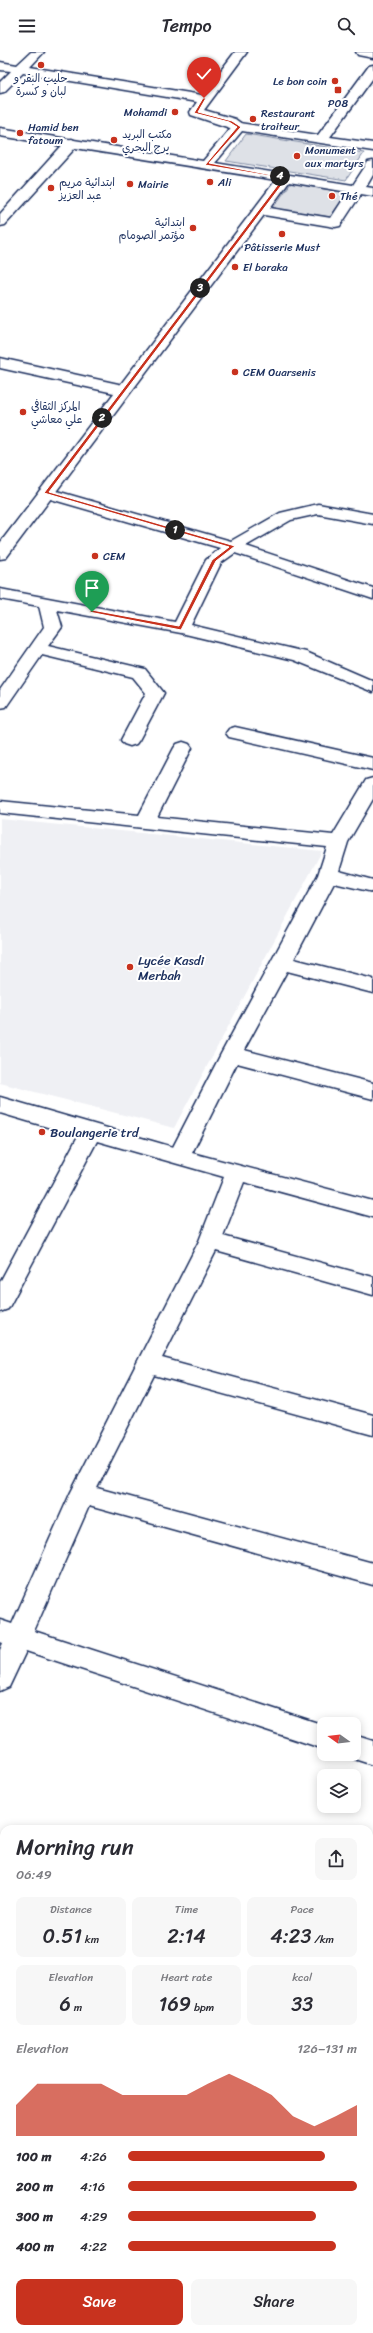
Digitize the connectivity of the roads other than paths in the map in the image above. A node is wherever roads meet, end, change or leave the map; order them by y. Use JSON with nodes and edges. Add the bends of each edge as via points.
{"nodes":[{"id":1,"x":38,"y":52,"type":"edge"},
{"id":2,"x":241,"y":52,"type":"edge"},
{"id":3,"x":362,"y":52,"type":"edge"},
{"id":4,"x":373,"y":54,"type":"edge"},
{"id":5,"x":0,"y":66,"type":"edge"},
{"id":6,"x":20,"y":69,"type":"junction"},
{"id":7,"x":373,"y":69,"type":"edge"},
{"id":8,"x":0,"y":89,"type":"edge"},
{"id":9,"x":204,"y":98,"type":"junction"},
{"id":10,"x":239,"y":127,"type":"junction"},
{"id":11,"x":0,"y":132,"type":"edge"},
{"id":12,"x":321,"y":140,"type":"junction"},
{"id":13,"x":72,"y":143,"type":"junction"},
{"id":14,"x":373,"y":148,"type":"edge"},
{"id":15,"x":207,"y":164,"type":"junction"},
{"id":16,"x":373,"y":165,"type":"edge"},
{"id":17,"x":286,"y":178,"type":"junction"},
{"id":18,"x":358,"y":190,"type":"junction"},
{"id":19,"x":373,"y":192,"type":"edge"},
{"id":20,"x":259,"y":210,"type":"junction"},
{"id":21,"x":0,"y":222,"type":"edge"},
{"id":22,"x":0,"y":363,"type":"edge"},
{"id":23,"x":123,"y":390,"type":"junction"},
{"id":24,"x":46,"y":493,"type":"junction"},
{"id":25,"x":373,"y":519,"type":"edge"},
{"id":26,"x":233,"y":547,"type":"junction"},
{"id":27,"x":0,"y":554,"type":"edge"},
{"id":28,"x":0,"y":594,"type":"edge"},
{"id":29,"x":373,"y":594,"type":"edge"},
{"id":30,"x":47,"y":603,"type":"junction"},
{"id":31,"x":181,"y":628,"type":"junction"},
{"id":32,"x":37,"y":649,"type":"junction"},
{"id":33,"x":373,"y":687,"type":"edge"},
{"id":34,"x":0,"y":703,"type":"edge"},
{"id":35,"x":235,"y":733,"type":"dead end"},
{"id":36,"x":130,"y":740,"type":"dead end"},
{"id":37,"x":183,"y":748,"type":"dead end"},
{"id":38,"x":373,"y":764,"type":"edge"},
{"id":39,"x":371,"y":791,"type":"edge"},
{"id":40,"x":0,"y":807,"type":"edge"},
{"id":41,"x":146,"y":821,"type":"junction"},
{"id":42,"x":338,"y":842,"type":"junction"},
{"id":43,"x":328,"y":875,"type":"junction"},
{"id":44,"x":373,"y":886,"type":"edge"},
{"id":45,"x":282,"y":963,"type":"junction"},
{"id":46,"x":373,"y":986,"type":"edge"},
{"id":47,"x":231,"y":1054,"type":"junction"},
{"id":48,"x":373,"y":1091,"type":"edge"},
{"id":49,"x":0,"y":1105,"type":"edge"},
{"id":50,"x":91,"y":1132,"type":"junction"},
{"id":51,"x":180,"y":1157,"type":"junction"},
{"id":52,"x":237,"y":1172,"type":"junction"},
{"id":53,"x":373,"y":1209,"type":"edge"},
{"id":54,"x":210,"y":1241,"type":"junction"},
{"id":55,"x":373,"y":1286,"type":"edge"},
{"id":56,"x":0,"y":1303,"type":"edge"},
{"id":57,"x":149,"y":1364,"type":"junction"},
{"id":58,"x":373,"y":1425,"type":"edge"},
{"id":59,"x":82,"y":1494,"type":"junction"},
{"id":60,"x":373,"y":1574,"type":"edge"},
{"id":61,"x":10,"y":1635,"type":"edge"},
{"id":62,"x":0,"y":1679,"type":"edge"},
{"id":63,"x":317,"y":1735,"type":"edge"},
{"id":64,"x":361,"y":1749,"type":"edge"},
{"id":65,"x":373,"y":1753,"type":"edge"}],
"edges":[{"from":1,"to":6,"type":"street"},
{"from":2,"to":9,"type":"street"},
{"from":3,"to":4,"type":"street"},
{"from":5,"to":6,"type":"street"},
{"from":6,"to":8,"type":"street"},
{"from":6,"to":9,"type":"street"},
{"from":7,"to":12,"type":"street"},
{"from":9,"to":10,"type":"street","via":[[196,112]]},
{"from":10,"to":12,"type":"street"},
{"from":10,"to":15,"type":"street"},
{"from":11,"to":13,"type":"street"},
{"from":12,"to":14,"type":"street"},
{"from":13,"to":15,"type":"street"},
{"from":13,"to":21,"type":"street"},
{"from":15,"to":17,"type":"street"},
{"from":16,"to":18,"type":"street"},
{"from":17,"to":18,"type":"street"},
{"from":17,"to":20,"type":"street"},
{"from":18,"to":19,"type":"street"},
{"from":18,"to":20,"type":"street","via":[[335,223]]},
{"from":20,"to":23,"type":"street"},
{"from":22,"to":23,"type":"street"},
{"from":23,"to":24,"type":"street"},
{"from":24,"to":26,"type":"street"},
{"from":24,"to":27,"type":"street"},
{"from":25,"to":26,"type":"street","via":[[318,509],[286,516]]},
{"from":26,"to":29,"type":"street"},
{"from":26,"to":31,"type":"street","via":[[214,560]]},
{"from":28,"to":30,"type":"street"},
{"from":30,"to":31,"type":"street"},
{"from":30,"to":32,"type":"street","via":[[53,627]]},
{"from":31,"to":33,"type":"street","via":[[300,656]]},
{"from":32,"to":34,"type":"street"},
{"from":32,"to":36,"type":"street","via":[[139,673],[155,693]]},
{"from":35,"to":38,"type":"street"},
{"from":37,"to":41,"type":"street"},
{"from":39,"to":42,"type":"street"},
{"from":40,"to":41,"type":"street"},
{"from":41,"to":42,"type":"street"},
{"from":42,"to":43,"type":"street"},
{"from":43,"to":44,"type":"street"},
{"from":43,"to":45,"type":"street"},
{"from":45,"to":46,"type":"street"},
{"from":45,"to":47,"type":"street"},
{"from":47,"to":48,"type":"street"},
{"from":47,"to":51,"type":"street"},
{"from":49,"to":50,"type":"street"},
{"from":50,"to":51,"type":"street"},
{"from":50,"to":56,"type":"street"},
{"from":51,"to":52,"type":"street"},
{"from":52,"to":53,"type":"street"},
{"from":52,"to":54,"type":"street"},
{"from":54,"to":55,"type":"street"},
{"from":54,"to":57,"type":"street"},
{"from":57,"to":58,"type":"street"},
{"from":57,"to":59,"type":"street"},
{"from":59,"to":60,"type":"street"},
{"from":59,"to":61,"type":"street"},
{"from":61,"to":62,"type":"street"},
{"from":61,"to":63,"type":"street"},
{"from":64,"to":65,"type":"street"}]}
